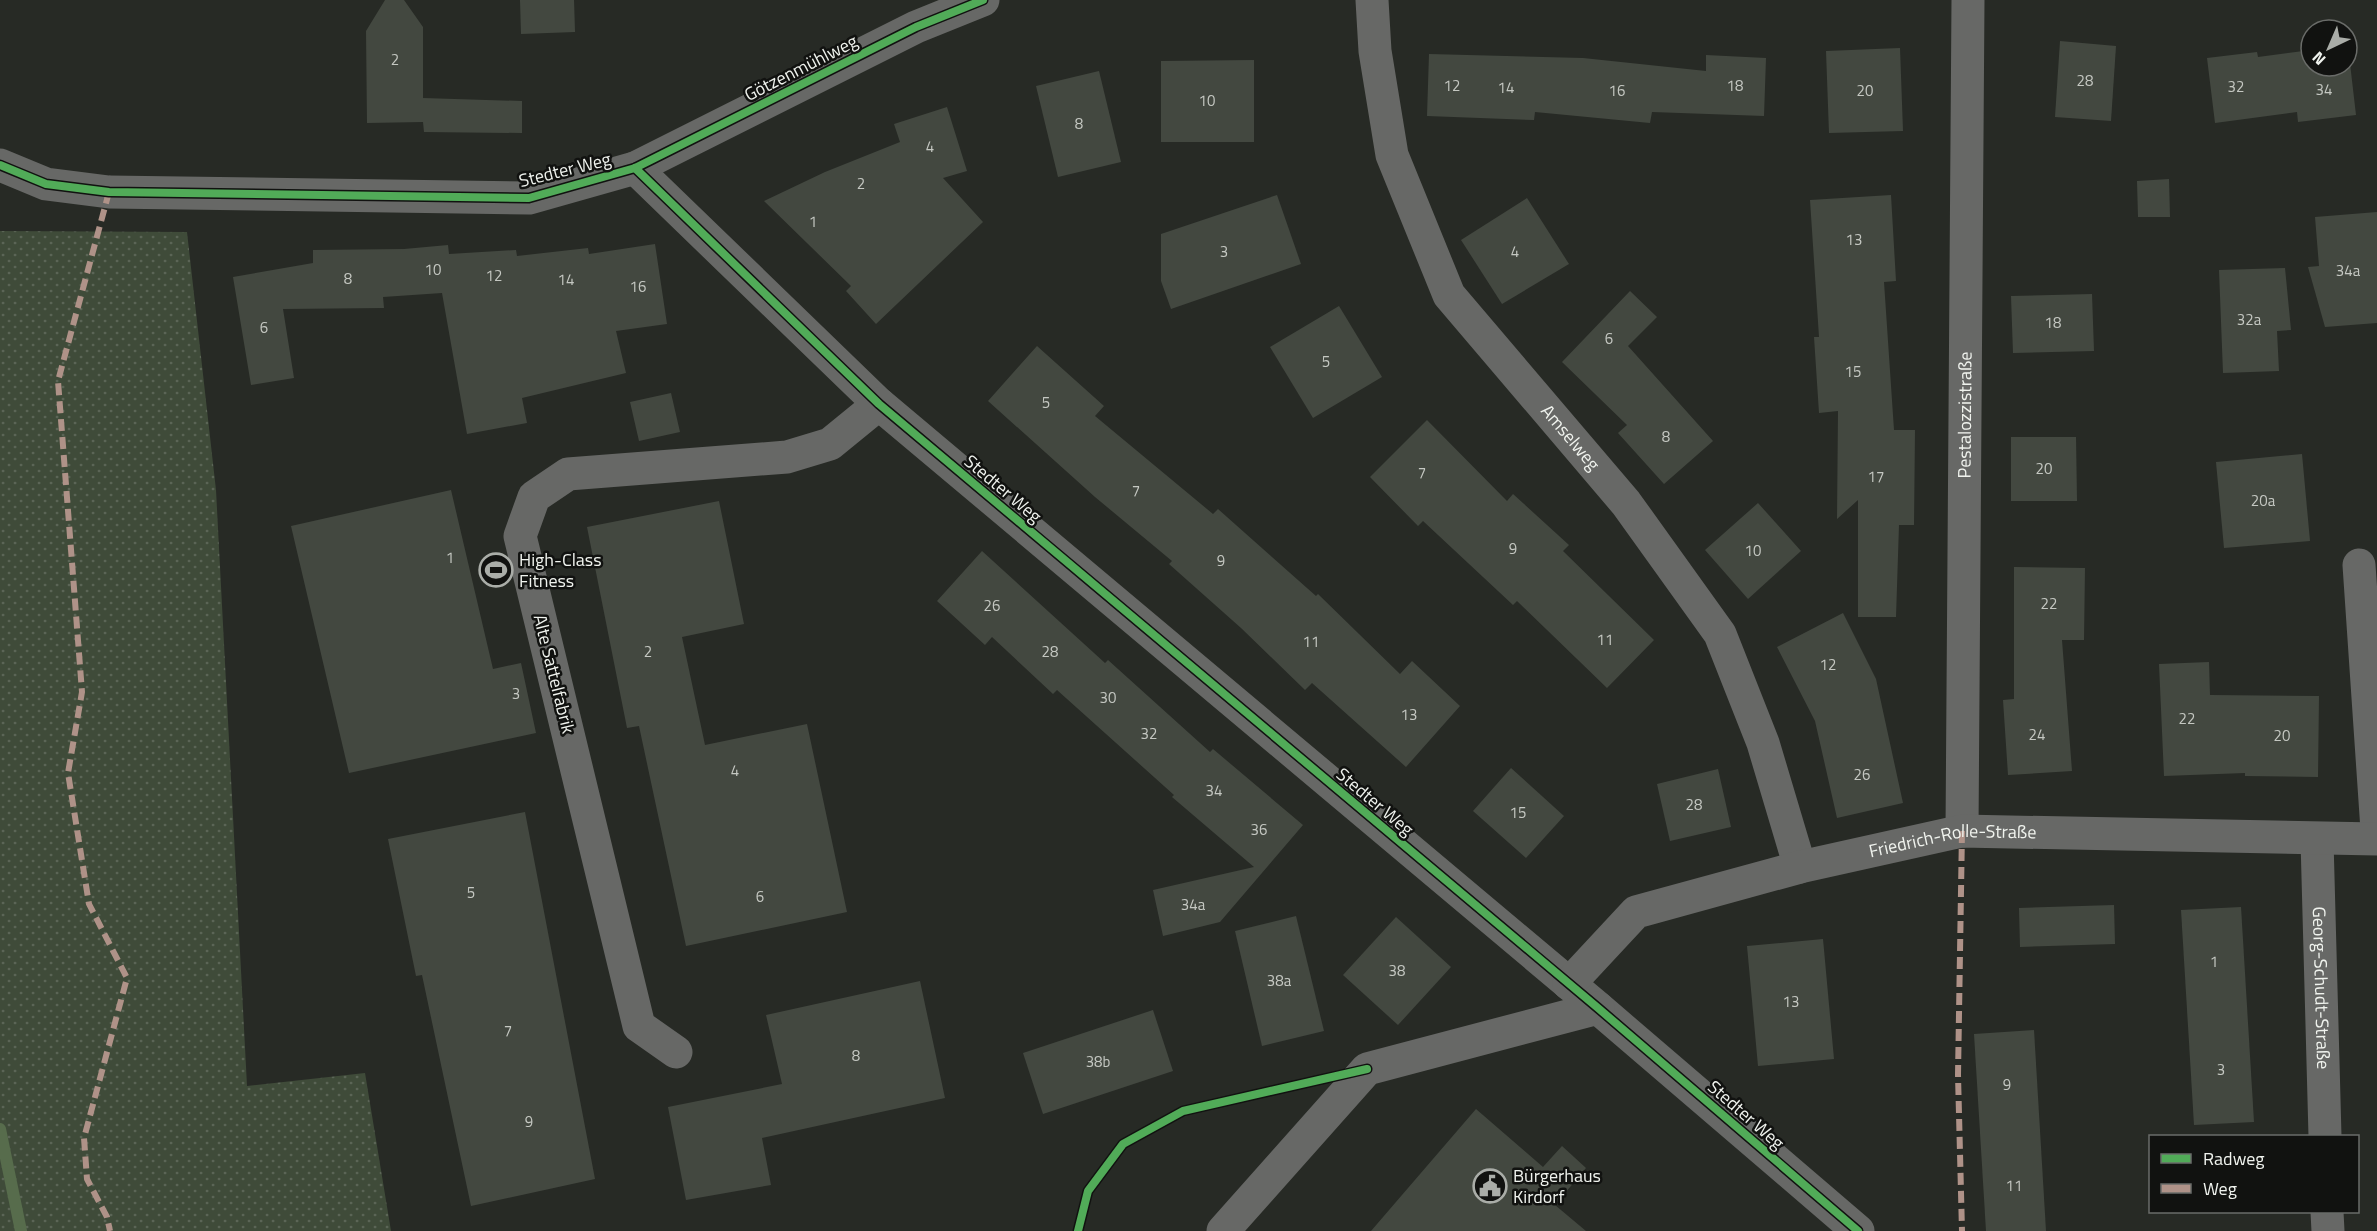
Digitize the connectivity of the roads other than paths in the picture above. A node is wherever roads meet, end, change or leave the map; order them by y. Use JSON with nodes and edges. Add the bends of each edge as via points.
{"nodes":[{"id":1,"x":983,"y":0,"type":"edge"},
{"id":2,"x":1372,"y":0,"type":"edge"},
{"id":3,"x":1968,"y":0,"type":"edge"},
{"id":4,"x":0,"y":165,"type":"edge"},
{"id":5,"x":635,"y":168,"type":"junction"},
{"id":6,"x":879,"y":404,"type":"junction"},
{"id":7,"x":2359,"y":565,"type":"dead end"},
{"id":8,"x":2377,"y":830,"type":"edge"},
{"id":9,"x":1962,"y":831,"type":"junction"},
{"id":10,"x":2377,"y":839,"type":"edge"},
{"id":11,"x":2317,"y":840,"type":"junction"},
{"id":12,"x":1800,"y":867,"type":"junction"},
{"id":13,"x":1569,"y":984,"type":"junction"},
{"id":14,"x":1598,"y":1008,"type":"junction"},
{"id":15,"x":676,"y":1052,"type":"dead end"},
{"id":16,"x":2325,"y":1135,"type":"edge"},
{"id":17,"x":2327,"y":1213,"type":"edge"},
{"id":18,"x":1223,"y":1231,"type":"edge"},
{"id":19,"x":1858,"y":1231,"type":"edge"},
{"id":20,"x":2328,"y":1231,"type":"edge"}],
"edges":[{"from":1,"to":5,"type":"street","name":"Götzenmühlweg","via":[[916,27]]},
{"from":2,"to":12,"type":"street","name":"Amselweg","via":[[1375,51],[1392,155],[1449,295],[1626,503],[1720,634],[1763,743]]},
{"from":3,"to":9,"type":"street","name":"Pestalozzistraße"},
{"from":4,"to":5,"type":"street","name":"Stedter Weg","via":[[46,184],[109,192],[529,198]]},
{"from":5,"to":6,"type":"street","name":"Stedter Weg"},
{"from":6,"to":13,"type":"street","name":"Stedter Weg"},
{"from":6,"to":15,"type":"street","name":"Alte Sattelfabrik","via":[[830,444],[787,457],[568,474],[534,497],[520,536],[639,1026]]},
{"from":7,"to":8,"type":"street"},
{"from":9,"to":11,"type":"street","name":"Friedrich-Rolle-Straße"},
{"from":9,"to":12,"type":"street","name":"Friedrich-Rolle-Straße"},
{"from":10,"to":11,"type":"street","name":"Friedrich-Rolle-Straße"},
{"from":11,"to":16,"type":"street","name":"Georg-Schudt-Straße"},
{"from":12,"to":13,"type":"street","name":"Friedrich-Rolle-Straße","via":[[1636,912]]},
{"from":13,"to":14,"type":"street","name":"Stedter Weg"},
{"from":14,"to":18,"type":"street","via":[[1367,1069]]},
{"from":14,"to":19,"type":"street","name":"Stedter Weg"},
{"from":17,"to":20,"type":"street"}]}
